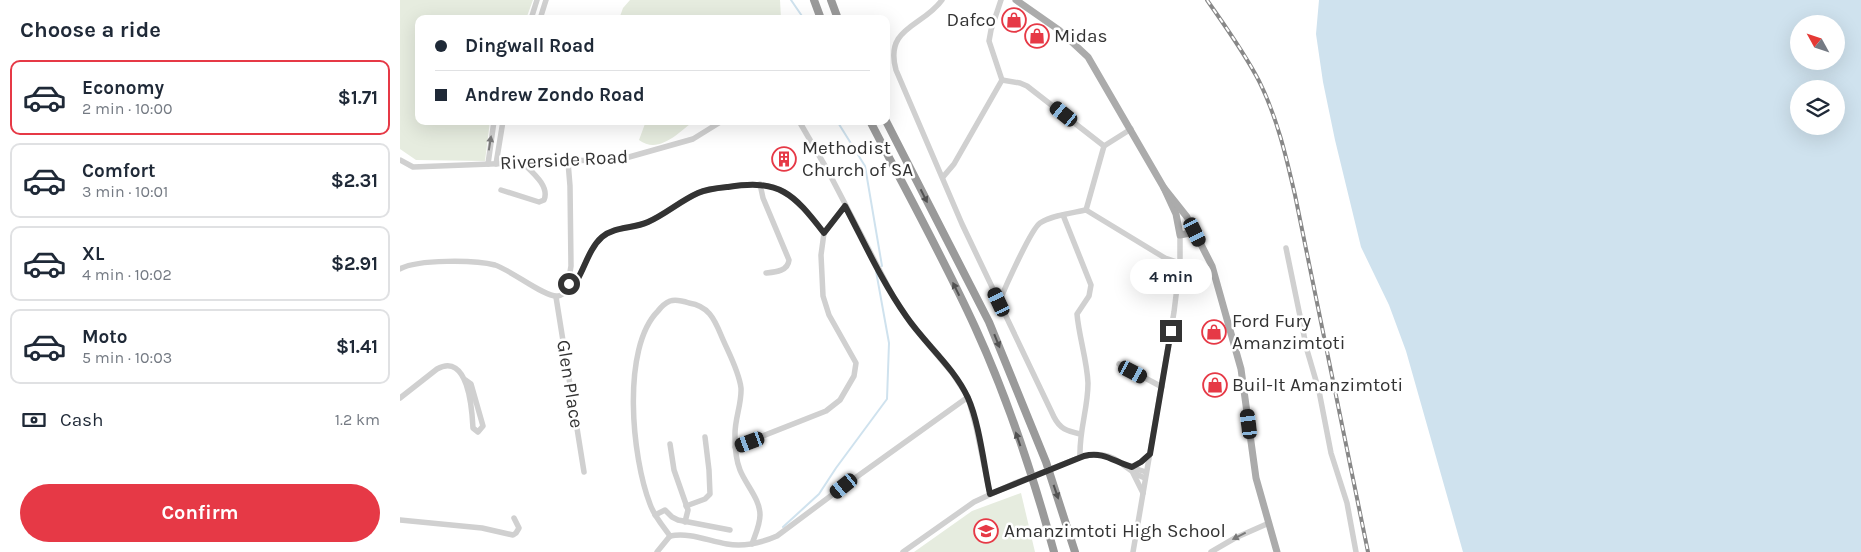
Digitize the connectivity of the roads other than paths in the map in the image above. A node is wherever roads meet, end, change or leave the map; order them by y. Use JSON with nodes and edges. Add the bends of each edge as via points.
{"nodes":[{"id":1,"x":537,"y":0,"type":"edge"},
{"id":2,"x":546,"y":0,"type":"edge"},
{"id":3,"x":814,"y":0,"type":"edge"},
{"id":4,"x":831,"y":0,"type":"edge"},
{"id":5,"x":942,"y":0,"type":"edge"},
{"id":6,"x":1001,"y":0,"type":"edge"},
{"id":7,"x":1016,"y":0,"type":"edge"},
{"id":8,"x":1028,"y":4,"type":"edge"},
{"id":9,"x":532,"y":15,"type":"edge"},
{"id":10,"x":541,"y":15,"type":"edge"},
{"id":11,"x":820,"y":15,"type":"edge"},
{"id":12,"x":837,"y":15,"type":"edge"},
{"id":13,"x":1002,"y":80,"type":"junction"},
{"id":14,"x":493,"y":125,"type":"edge"},
{"id":15,"x":502,"y":125,"type":"edge"},
{"id":16,"x":716,"y":125,"type":"edge"},
{"id":17,"x":801,"y":125,"type":"edge"},
{"id":18,"x":872,"y":125,"type":"edge"},
{"id":19,"x":888,"y":125,"type":"edge"},
{"id":20,"x":1131,"y":130,"type":"junction"},
{"id":21,"x":499,"y":145,"type":"junction"},
{"id":22,"x":1104,"y":146,"type":"junction"},
{"id":23,"x":400,"y":160,"type":"edge"},
{"id":24,"x":524,"y":162,"type":"junction"},
{"id":25,"x":568,"y":162,"type":"junction"},
{"id":26,"x":506,"y":163,"type":"junction"},
{"id":27,"x":488,"y":164,"type":"junction"},
{"id":28,"x":496,"y":164,"type":"junction"},
{"id":29,"x":942,"y":177,"type":"junction"},
{"id":30,"x":760,"y":184,"type":"junction"},
{"id":31,"x":1164,"y":188,"type":"junction"},
{"id":32,"x":501,"y":190,"type":"dead end"},
{"id":33,"x":845,"y":206,"type":"junction"},
{"id":34,"x":1086,"y":210,"type":"junction"},
{"id":35,"x":1063,"y":215,"type":"junction"},
{"id":36,"x":1195,"y":232,"type":"junction"},
{"id":37,"x":824,"y":233,"type":"junction"},
{"id":38,"x":1180,"y":235,"type":"junction"},
{"id":39,"x":1286,"y":248,"type":"dead end"},
{"id":40,"x":1180,"y":263,"type":"junction"},
{"id":41,"x":400,"y":269,"type":"edge"},
{"id":42,"x":766,"y":273,"type":"dead end"},
{"id":43,"x":567,"y":291,"type":"junction"},
{"id":44,"x":556,"y":297,"type":"junction"},
{"id":45,"x":999,"y":302,"type":"junction"},
{"id":46,"x":1119,"y":364,"type":"dead end"},
{"id":47,"x":464,"y":379,"type":"junction"},
{"id":48,"x":1162,"y":387,"type":"junction"},
{"id":49,"x":968,"y":397,"type":"junction"},
{"id":50,"x":400,"y":398,"type":"edge"},
{"id":51,"x":1080,"y":434,"type":"junction"},
{"id":52,"x":705,"y":437,"type":"dead end"},
{"id":53,"x":670,"y":444,"type":"dead end"},
{"id":54,"x":735,"y":447,"type":"junction"},
{"id":55,"x":1150,"y":454,"type":"junction"},
{"id":56,"x":1080,"y":457,"type":"junction"},
{"id":57,"x":1132,"y":470,"type":"junction"},
{"id":58,"x":584,"y":472,"type":"dead end"},
{"id":59,"x":1146,"y":475,"type":"junction"},
{"id":60,"x":1143,"y":493,"type":"junction"},
{"id":61,"x":990,"y":494,"type":"junction"},
{"id":62,"x":686,"y":506,"type":"junction"},
{"id":63,"x":655,"y":515,"type":"junction"},
{"id":64,"x":514,"y":518,"type":"dead end"},
{"id":65,"x":400,"y":520,"type":"edge"},
{"id":66,"x":685,"y":522,"type":"junction"},
{"id":67,"x":1269,"y":523,"type":"junction"},
{"id":68,"x":730,"y":530,"type":"dead end"},
{"id":69,"x":670,"y":536,"type":"junction"},
{"id":70,"x":752,"y":544,"type":"junction"},
{"id":71,"x":658,"y":552,"type":"edge"},
{"id":72,"x":903,"y":552,"type":"edge"},
{"id":73,"x":1054,"y":552,"type":"edge"},
{"id":74,"x":1075,"y":552,"type":"edge"},
{"id":75,"x":1133,"y":552,"type":"edge"},
{"id":76,"x":1211,"y":552,"type":"edge"},
{"id":77,"x":1277,"y":552,"type":"edge"},
{"id":78,"x":1356,"y":552,"type":"edge"}],
"edges":[{"from":1,"to":9,"type":"street"},
{"from":2,"to":10,"type":"street"},
{"from":3,"to":11,"type":"highway"},
{"from":4,"to":12,"type":"highway"},
{"from":5,"to":29,"type":"street","via":[[903,32],[895,44],[894,58],[902,88]]},
{"from":6,"to":13,"type":"street","via":[[990,41]]},
{"from":7,"to":8,"type":"main road"},
{"from":8,"to":20,"type":"main road","via":[[1088,57]]},
{"from":13,"to":22,"type":"street","via":[[1027,86]]},
{"from":13,"to":29,"type":"street","via":[[954,164]]},
{"from":27,"to":14,"type":"street","one_way":true},
{"from":15,"to":21,"type":"street"},
{"from":16,"to":25,"type":"street","name":"Riverside Road","via":[[693,139],[645,154],[622,159]]},
{"from":17,"to":33,"type":"street"},
{"from":73,"to":18,"type":"highway","one_way":true,"via":[[1003,393],[975,327]]},
{"from":19,"to":74,"type":"highway","one_way":true,"via":[[989,322],[1046,462]]},
{"from":20,"to":22,"type":"street"},
{"from":20,"to":31,"type":"main road"},
{"from":21,"to":26,"type":"street"},
{"from":21,"to":28,"type":"street"},
{"from":22,"to":34,"type":"street"},
{"from":23,"to":27,"type":"street","name":"Riverside Road","via":[[413,167]]},
{"from":24,"to":25,"type":"street","name":"Riverside Road"},
{"from":24,"to":26,"type":"street","name":"Riverside Road"},
{"from":24,"to":32,"type":"street","via":[[544,187],[544,200],[539,202]]},
{"from":25,"to":43,"type":"street","via":[[571,266]]},
{"from":26,"to":28,"type":"street","name":"Riverside Road"},
{"from":27,"to":28,"type":"street","name":"Riverside Road"},
{"from":29,"to":45,"type":"street"},
{"from":30,"to":37,"type":"street","via":[[788,195]]},
{"from":30,"to":42,"type":"street","via":[[790,262],[785,268]]},
{"from":30,"to":43,"type":"street","via":[[703,191],[648,222],[609,232],[595,245],[574,286]]},
{"from":31,"to":36,"type":"main road"},
{"from":31,"to":38,"type":"main road","via":[[1176,214]]},
{"from":33,"to":37,"type":"street"},
{"from":33,"to":49,"type":"street","via":[[904,314]]},
{"from":34,"to":35,"type":"street"},
{"from":34,"to":40,"type":"street","via":[[1165,258]]},
{"from":35,"to":45,"type":"street","via":[[1037,226]]},
{"from":35,"to":51,"type":"street","via":[[1092,285],[1089,296],[1078,311],[1088,383]]},
{"from":36,"to":38,"type":"main road"},
{"from":36,"to":67,"type":"main road","via":[[1212,266],[1240,362],[1256,478]]},
{"from":37,"to":54,"type":"street","via":[[821,255],[823,296],[829,315],[856,362],[854,376],[840,400],[826,411]]},
{"from":38,"to":40,"type":"street"},
{"from":39,"to":78,"type":"street"},
{"from":40,"to":48,"type":"street"},
{"from":41,"to":44,"type":"street","via":[[429,262],[486,264],[507,270]]},
{"from":43,"to":44,"type":"street"},
{"from":44,"to":58,"type":"street","name":"Glen Place"},
{"from":45,"to":51,"type":"street","via":[[1058,425]]},
{"from":46,"to":48,"type":"street"},
{"from":47,"to":47,"type":"street","via":[[473,413],[473,428],[480,431],[483,426],[471,384]]},
{"from":47,"to":50,"type":"street","via":[[456,368],[442,366]]},
{"from":48,"to":55,"type":"street"},
{"from":49,"to":61,"type":"street"},
{"from":49,"to":70,"type":"street","via":[[788,529],[772,539]]},
{"from":51,"to":56,"type":"street"},
{"from":52,"to":62,"type":"street","via":[[710,494]]},
{"from":53,"to":62,"type":"street","via":[[674,470]]},
{"from":54,"to":63,"type":"street","via":[[741,387],[715,321],[711,314],[696,304],[670,301],[645,328],[634,377],[635,432],[640,466]]},
{"from":54,"to":70,"type":"street","via":[[740,471],[760,515]]},
{"from":55,"to":57,"type":"street"},
{"from":55,"to":59,"type":"street"},
{"from":56,"to":57,"type":"street","via":[[1104,455]]},
{"from":56,"to":61,"type":"street","bridge":true},
{"from":57,"to":59,"type":"street"},
{"from":57,"to":60,"type":"street"},
{"from":59,"to":60,"type":"street"},
{"from":60,"to":75,"type":"street"},
{"from":61,"to":72,"type":"street"},
{"from":62,"to":66,"type":"street"},
{"from":63,"to":66,"type":"street","via":[[665,510],[674,519]]},
{"from":63,"to":69,"type":"street"},
{"from":64,"to":65,"type":"street","via":[[519,525],[516,534]]},
{"from":66,"to":68,"type":"street"},
{"from":67,"to":76,"type":"street","one_way":true},
{"from":67,"to":77,"type":"main road"},
{"from":69,"to":70,"type":"street","via":[[685,534],[729,545]]},
{"from":69,"to":71,"type":"street"}]}
